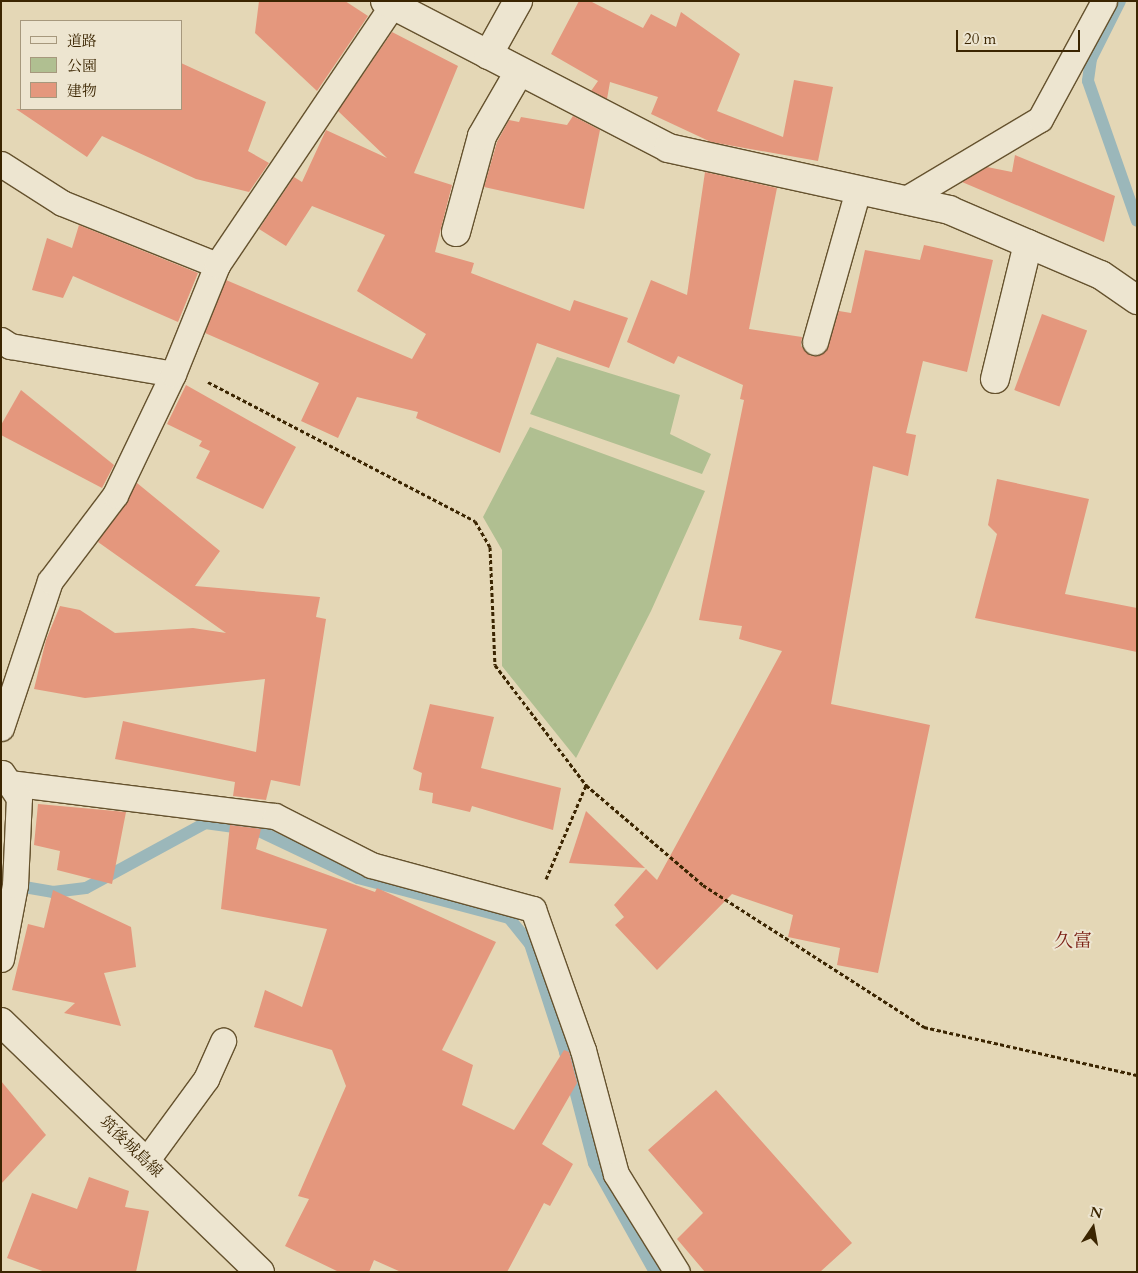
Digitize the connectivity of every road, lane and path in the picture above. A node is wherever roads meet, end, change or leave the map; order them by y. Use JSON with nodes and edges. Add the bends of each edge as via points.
{"nodes":[{"id":1,"x":518,"y":1,"type":"edge"},
{"id":2,"x":1104,"y":1,"type":"edge"},
{"id":3,"x":389,"y":4,"type":"edge"},
{"id":4,"x":488,"y":55,"type":"junction"},
{"id":5,"x":519,"y":72,"type":"junction"},
{"id":6,"x":1,"y":164,"type":"edge"},
{"id":7,"x":858,"y":190,"type":"junction"},
{"id":8,"x":904,"y":200,"type":"junction"},
{"id":9,"x":456,"y":232,"type":"dead end"},
{"id":10,"x":1028,"y":244,"type":"junction"},
{"id":11,"x":217,"y":264,"type":"junction"},
{"id":12,"x":1137,"y":300,"type":"edge"},
{"id":13,"x":1,"y":340,"type":"edge"},
{"id":14,"x":815,"y":342,"type":"dead end"},
{"id":15,"x":175,"y":370,"type":"junction"},
{"id":16,"x":995,"y":379,"type":"dead end"},
{"id":17,"x":1,"y":728,"type":"edge"},
{"id":18,"x":5,"y":778,"type":"edge"},
{"id":19,"x":586,"y":785,"type":"junction"},
{"id":20,"x":533,"y":909,"type":"junction"},
{"id":21,"x":1,"y":959,"type":"edge"},
{"id":22,"x":1,"y":1022,"type":"edge"},
{"id":23,"x":223,"y":1041,"type":"dead end"},
{"id":24,"x":1137,"y":1075,"type":"edge"},
{"id":25,"x":146,"y":1161,"type":"junction"},
{"id":26,"x":260,"y":1272,"type":"edge"},
{"id":27,"x":677,"y":1272,"type":"edge"}],
"edges":[{"from":1,"to":4,"type":"street"},
{"from":2,"to":8,"type":"lane","via":[[1040,119]]},
{"from":3,"to":4,"type":"street"},
{"from":3,"to":11,"type":"lane"},
{"from":4,"to":5,"type":"street"},
{"from":5,"to":7,"type":"street","via":[[668,148]]},
{"from":5,"to":9,"type":"street","via":[[482,136]]},
{"from":6,"to":11,"type":"lane","via":[[62,203]]},
{"from":7,"to":8,"type":"street"},
{"from":7,"to":14,"type":"lane"},
{"from":8,"to":10,"type":"street","via":[[949,210]]},
{"from":10,"to":12,"type":"street","via":[[1101,276]]},
{"from":10,"to":16,"type":"street"},
{"from":11,"to":15,"type":"lane"},
{"from":13,"to":15,"type":"lane","via":[[10,346]]},
{"from":15,"to":17,"type":"lane","via":[[115,495],[50,581]]},
{"from":15,"to":19,"type":"path","via":[[475,521],[490,547],[496,665]]},
{"from":18,"to":20,"type":"lane","via":[[275,816],[371,866]]},
{"from":18,"to":21,"type":"lane","via":[[19,798],[15,885]]},
{"from":19,"to":20,"type":"path"},
{"from":19,"to":24,"type":"path","via":[[703,885],[924,1026]]},
{"from":20,"to":27,"type":"lane","via":[[583,1050],[616,1174]]},
{"from":22,"to":25,"type":"street","name":"筑後城島線"},
{"from":23,"to":25,"type":"lane","via":[[206,1079]]},
{"from":25,"to":26,"type":"street","name":"筑後城島線"}]}
